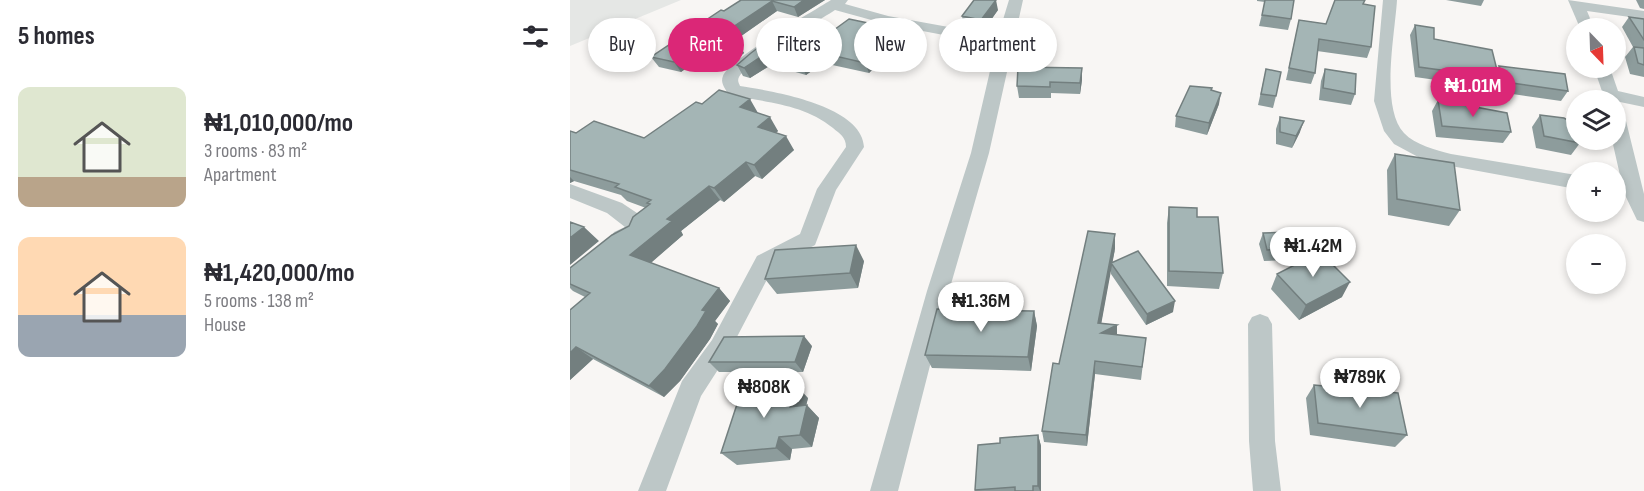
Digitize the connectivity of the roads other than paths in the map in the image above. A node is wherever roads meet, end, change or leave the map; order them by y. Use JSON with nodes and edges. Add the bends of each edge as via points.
{"nodes":[{"id":1,"x":1016,"y":0,"type":"edge"},
{"id":2,"x":1390,"y":0,"type":"edge"},
{"id":3,"x":837,"y":3,"type":"edge"},
{"id":4,"x":1577,"y":3,"type":"edge"},
{"id":5,"x":1644,"y":15,"type":"edge"},
{"id":6,"x":1011,"y":18,"type":"edge"},
{"id":7,"x":1583,"y":18,"type":"edge"},
{"id":8,"x":939,"y":30,"type":"edge"},
{"id":9,"x":998,"y":72,"type":"edge"},
{"id":10,"x":1626,"y":100,"type":"edge"},
{"id":11,"x":1644,"y":102,"type":"edge"},
{"id":12,"x":1566,"y":180,"type":"edge"},
{"id":13,"x":570,"y":191,"type":"edge"},
{"id":14,"x":1626,"y":192,"type":"edge"},
{"id":15,"x":1644,"y":215,"type":"edge"},
{"id":16,"x":608,"y":247,"type":"edge"},
{"id":17,"x":1260,"y":324,"type":"dead end"},
{"id":18,"x":652,"y":491,"type":"edge"},
{"id":19,"x":884,"y":491,"type":"edge"},
{"id":20,"x":1267,"y":491,"type":"edge"}],
"edges":[{"from":1,"to":6,"type":"street"},
{"from":2,"to":12,"type":"street","via":[[1382,101],[1400,140],[1413,149],[1451,160]]},
{"from":3,"to":8,"type":"street","via":[[886,20]]},
{"from":3,"to":18,"type":"street","via":[[746,62],[731,76],[734,90],[818,108],[852,135],[855,147],[827,189],[808,239],[765,262],[720,347],[692,389]]},
{"from":4,"to":5,"type":"street"},
{"from":4,"to":7,"type":"street"},
{"from":9,"to":19,"type":"street","via":[[980,153]]},
{"from":10,"to":11,"type":"street"},
{"from":13,"to":16,"type":"street","via":[[626,214],[636,225],[634,232]]},
{"from":14,"to":15,"type":"street"},
{"from":17,"to":20,"type":"street"}]}
